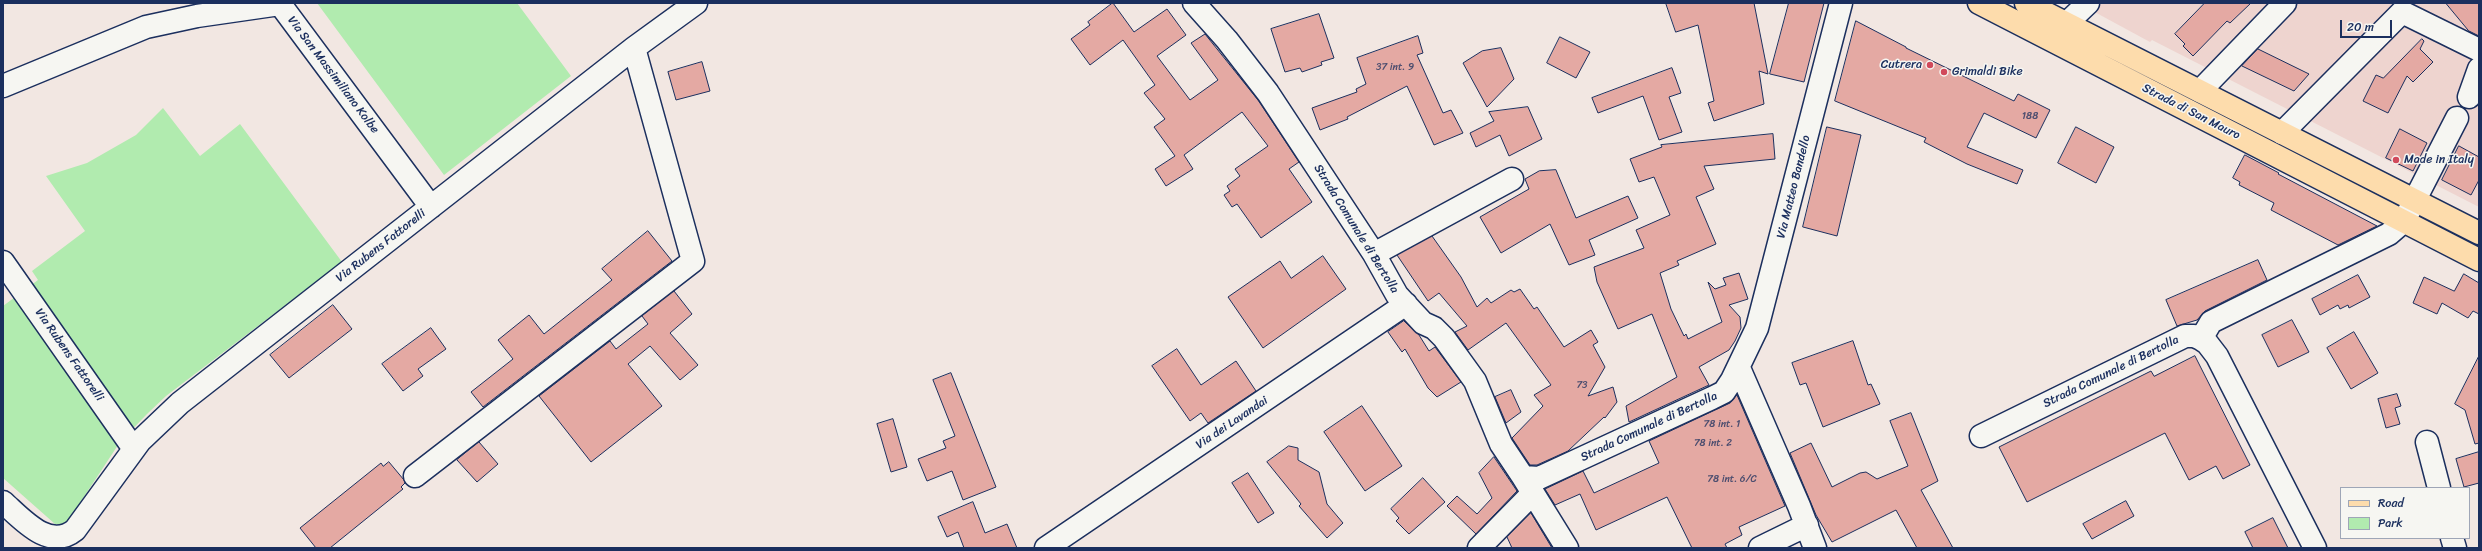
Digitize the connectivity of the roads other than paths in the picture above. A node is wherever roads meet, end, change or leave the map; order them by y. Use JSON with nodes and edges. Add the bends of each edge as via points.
{"nodes":[{"id":1,"x":696,"y":3,"type":"edge"},
{"id":2,"x":1194,"y":3,"type":"edge"},
{"id":3,"x":1841,"y":3,"type":"edge"},
{"id":4,"x":1979,"y":3,"type":"edge"},
{"id":5,"x":2026,"y":3,"type":"edge"},
{"id":6,"x":2088,"y":3,"type":"edge"},
{"id":7,"x":2285,"y":3,"type":"edge"},
{"id":8,"x":2067,"y":23,"type":"junction"},
{"id":9,"x":634,"y":48,"type":"junction"},
{"id":10,"x":2479,"y":50,"type":"edge"},
{"id":11,"x":2479,"y":69,"type":"edge"},
{"id":12,"x":3,"y":86,"type":"edge"},
{"id":13,"x":2200,"y":91,"type":"junction"},
{"id":14,"x":2469,"y":97,"type":"dead end"},
{"id":15,"x":2457,"y":118,"type":"dead end"},
{"id":16,"x":2282,"y":133,"type":"junction"},
{"id":17,"x":1512,"y":179,"type":"dead end"},
{"id":18,"x":2413,"y":200,"type":"junction"},
{"id":19,"x":431,"y":207,"type":"junction"},
{"id":20,"x":2404,"y":221,"type":"junction"},
{"id":21,"x":2479,"y":233,"type":"edge"},
{"id":22,"x":1374,"y":254,"type":"junction"},
{"id":23,"x":2479,"y":260,"type":"edge"},
{"id":24,"x":3,"y":262,"type":"edge"},
{"id":25,"x":1406,"y":304,"type":"junction"},
{"id":26,"x":2201,"y":339,"type":"junction"},
{"id":27,"x":1739,"y":368,"type":"junction"},
{"id":28,"x":1981,"y":436,"type":"dead end"},
{"id":29,"x":2427,"y":442,"type":"dead end"},
{"id":30,"x":134,"y":449,"type":"junction"},
{"id":31,"x":415,"y":476,"type":"dead end"},
{"id":32,"x":1528,"y":485,"type":"junction"},
{"id":33,"x":2439,"y":487,"type":"edge"},
{"id":34,"x":3,"y":502,"type":"edge"},
{"id":35,"x":1807,"y":525,"type":"junction"},
{"id":36,"x":58,"y":543,"type":"edge"},
{"id":37,"x":1054,"y":546,"type":"edge"},
{"id":38,"x":1479,"y":548,"type":"edge"},
{"id":39,"x":1567,"y":548,"type":"edge"},
{"id":40,"x":1760,"y":548,"type":"edge"},
{"id":41,"x":1815,"y":548,"type":"edge"},
{"id":42,"x":2315,"y":548,"type":"edge"}],
"edges":[{"from":1,"to":9,"type":"street","name":"Via Rubens Fattorelli"},
{"from":2,"to":22,"type":"street","name":"Strada Comunale di Bertolla","via":[[1268,93]]},
{"from":3,"to":27,"type":"street","name":"Via Matteo Bandello","via":[[1757,328]]},
{"from":4,"to":20,"type":"main road","name":"Strada di San Mauro"},
{"from":5,"to":8,"type":"main road","name":"Strada di San Mauro"},
{"from":6,"to":8,"type":"street"},
{"from":7,"to":13,"type":"street","name":"Strada di San Mauro"},
{"from":8,"to":13,"type":"main road","name":"Strada di San Mauro"},
{"from":9,"to":19,"type":"street","name":"Via Rubens Fattorelli"},
{"from":9,"to":31,"type":"street","via":[[693,262]]},
{"from":10,"to":16,"type":"street","via":[[2402,12]]},
{"from":11,"to":14,"type":"street"},
{"from":12,"to":19,"type":"street","name":"Via San Massimiliano Kolbe","via":[[146,27],[196,16],[280,4]]},
{"from":13,"to":16,"type":"main road","name":"Strada di San Mauro"},
{"from":15,"to":18,"type":"street"},
{"from":16,"to":18,"type":"main road","name":"Strada di San Mauro"},
{"from":17,"to":22,"type":"street","name":"Strada Comunale di Bertolla"},
{"from":18,"to":20,"type":"street"},
{"from":18,"to":21,"type":"main road","name":"Strada di San Mauro"},
{"from":19,"to":30,"type":"street","name":"Via Rubens Fattorelli","via":[[180,403]]},
{"from":20,"to":23,"type":"main road","name":"Strada di San Mauro"},
{"from":20,"to":26,"type":"street","via":[[2389,234],[2211,322]]},
{"from":22,"to":25,"type":"street","name":"Strada Comunale di Bertolla","via":[[1397,295]]},
{"from":24,"to":30,"type":"street","name":"Via Rubens Fattorelli"},
{"from":25,"to":32,"type":"street","name":"Strada Comunale di Bertolla","via":[[1423,322],[1444,338],[1475,381],[1501,444]]},
{"from":25,"to":37,"type":"street","name":"Via dei Lavandai"},
{"from":26,"to":28,"type":"street","name":"Strada Comunale di Bertolla","via":[[2185,336],[2155,349]]},
{"from":26,"to":42,"type":"street","via":[[2217,356]]},
{"from":27,"to":32,"type":"street","name":"Strada Comunale di Bertolla","via":[[1724,392]]},
{"from":27,"to":35,"type":"street"},
{"from":29,"to":33,"type":"street"},
{"from":30,"to":36,"type":"street","name":"Via Rubens Fattorelli","via":[[75,530]]},
{"from":32,"to":38,"type":"street"},
{"from":32,"to":39,"type":"street","name":"Strada Comunale di Bertolla"},
{"from":34,"to":36,"type":"street","name":"Via Rubens Fattorelli","via":[[35,530]]},
{"from":35,"to":40,"type":"street"},
{"from":35,"to":41,"type":"street"}]}
